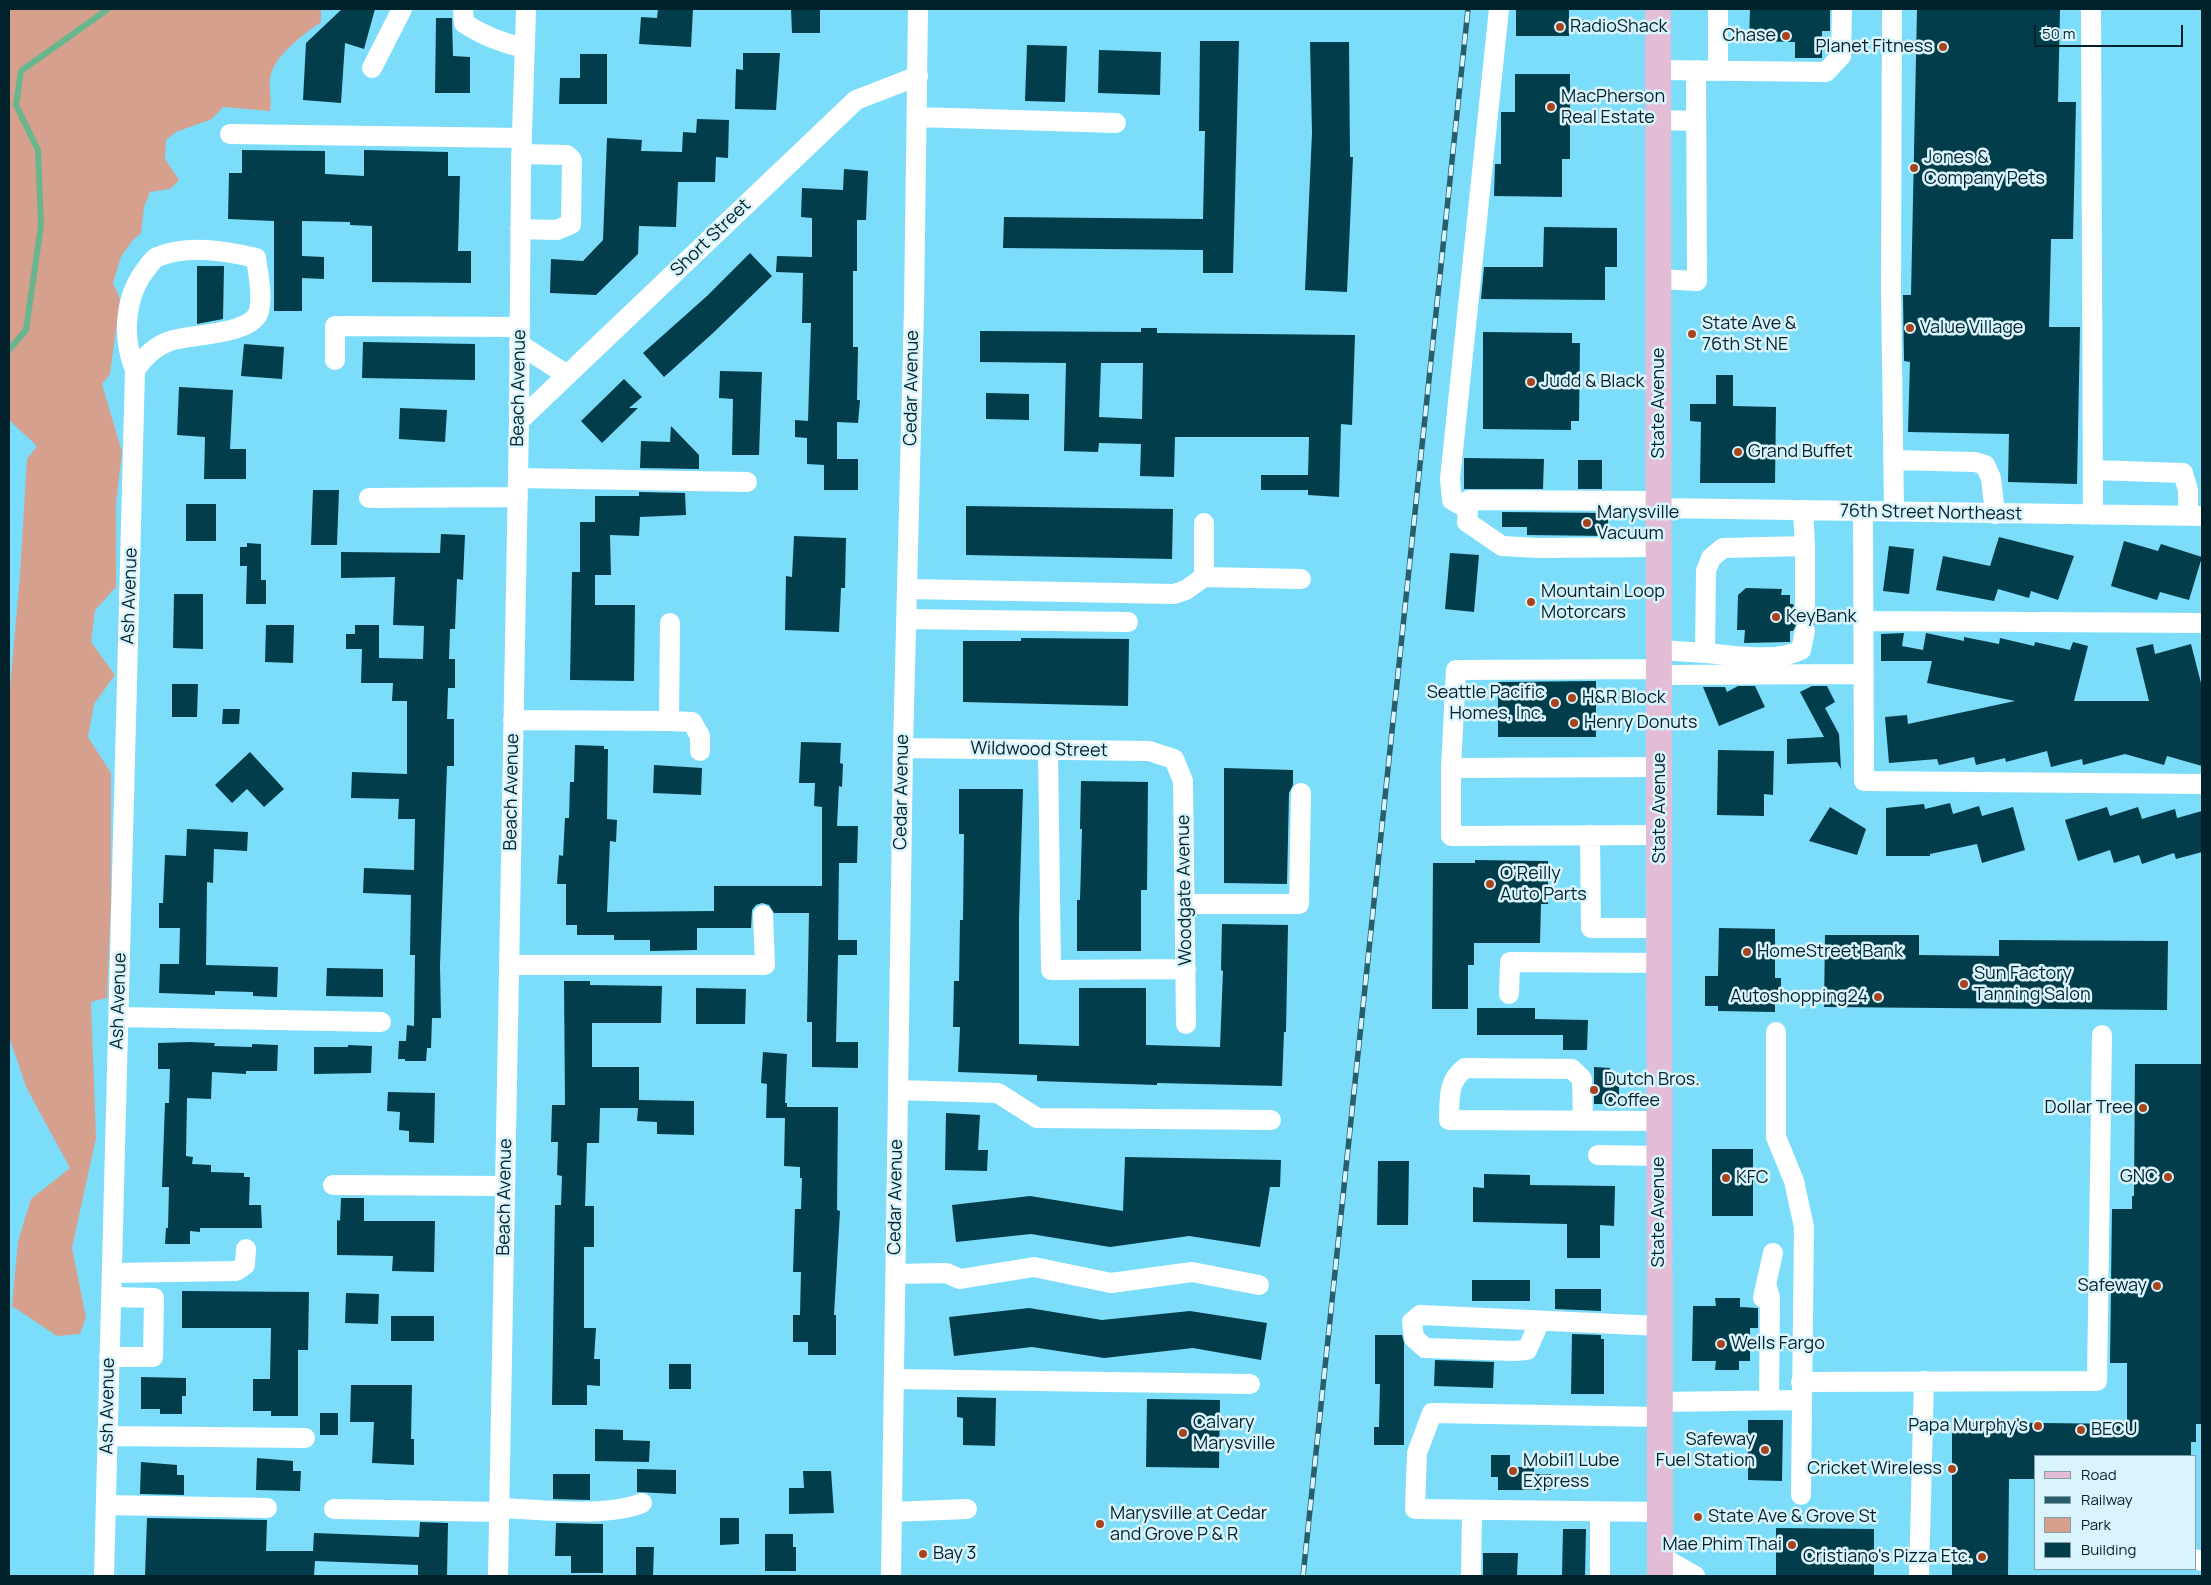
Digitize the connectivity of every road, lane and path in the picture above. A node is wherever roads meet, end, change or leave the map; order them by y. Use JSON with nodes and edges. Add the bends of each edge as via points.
{"nodes":[{"id":1,"x":402,"y":9,"type":"edge"},
{"id":2,"x":463,"y":9,"type":"edge"},
{"id":3,"x":526,"y":9,"type":"edge"},
{"id":4,"x":918,"y":9,"type":"edge"},
{"id":5,"x":1499,"y":9,"type":"edge"},
{"id":6,"x":1658,"y":9,"type":"edge"},
{"id":7,"x":1718,"y":9,"type":"edge"},
{"id":8,"x":1842,"y":9,"type":"edge"},
{"id":9,"x":1892,"y":9,"type":"edge"},
{"id":10,"x":2091,"y":9,"type":"edge"},
{"id":11,"x":525,"y":48,"type":"junction"},
{"id":12,"x":372,"y":68,"type":"dead end"},
{"id":13,"x":1658,"y":70,"type":"junction"},
{"id":14,"x":1696,"y":70,"type":"junction"},
{"id":15,"x":1718,"y":71,"type":"junction"},
{"id":16,"x":918,"y":76,"type":"junction"},
{"id":17,"x":917,"y":117,"type":"junction"},
{"id":18,"x":1658,"y":120,"type":"junction"},
{"id":19,"x":1695,"y":121,"type":"junction"},
{"id":20,"x":1116,"y":123,"type":"dead end"},
{"id":21,"x":230,"y":134,"type":"dead end"},
{"id":22,"x":521,"y":146,"type":"junction"},
{"id":23,"x":520,"y":229,"type":"junction"},
{"id":24,"x":1659,"y":279,"type":"junction"},
{"id":25,"x":519,"y":336,"type":"junction"},
{"id":26,"x":335,"y":360,"type":"dead end"},
{"id":27,"x":135,"y":370,"type":"junction"},
{"id":28,"x":567,"y":375,"type":"junction"},
{"id":29,"x":519,"y":421,"type":"junction"},
{"id":30,"x":1893,"y":460,"type":"junction"},
{"id":31,"x":2092,"y":470,"type":"junction"},
{"id":32,"x":747,"y":482,"type":"dead end"},
{"id":33,"x":518,"y":487,"type":"junction"},
{"id":34,"x":369,"y":498,"type":"dead end"},
{"id":35,"x":1659,"y":504,"type":"junction"},
{"id":36,"x":1468,"y":509,"type":"junction"},
{"id":37,"x":1803,"y":510,"type":"junction"},
{"id":38,"x":1863,"y":512,"type":"junction"},
{"id":39,"x":1894,"y":512,"type":"junction"},
{"id":40,"x":1995,"y":514,"type":"junction"},
{"id":41,"x":2093,"y":515,"type":"junction"},
{"id":42,"x":2195,"y":516,"type":"edge"},
{"id":43,"x":1204,"y":523,"type":"dead end"},
{"id":44,"x":1805,"y":546,"type":"junction"},
{"id":45,"x":1659,"y":547,"type":"junction"},
{"id":46,"x":1204,"y":577,"type":"junction"},
{"id":47,"x":1301,"y":579,"type":"dead end"},
{"id":48,"x":907,"y":588,"type":"junction"},
{"id":49,"x":1805,"y":605,"type":"tunnel mouth"},
{"id":50,"x":906,"y":619,"type":"junction"},
{"id":51,"x":1865,"y":621,"type":"junction"},
{"id":52,"x":1128,"y":622,"type":"dead end"},
{"id":53,"x":670,"y":623,"type":"dead end"},
{"id":54,"x":2202,"y":623,"type":"edge"},
{"id":55,"x":1805,"y":631,"type":"tunnel mouth"},
{"id":56,"x":1705,"y":653,"type":"junction"},
{"id":57,"x":1660,"y":664,"type":"junction"},
{"id":58,"x":1864,"y":674,"type":"junction"},
{"id":59,"x":513,"y":720,"type":"junction"},
{"id":60,"x":669,"y":721,"type":"junction"},
{"id":61,"x":903,"y":748,"type":"junction"},
{"id":62,"x":1048,"y":750,"type":"junction"},
{"id":63,"x":700,"y":751,"type":"dead end"},
{"id":64,"x":1174,"y":758,"type":"joint"},
{"id":65,"x":1660,"y":767,"type":"junction"},
{"id":66,"x":1451,"y":768,"type":"junction"},
{"id":67,"x":2202,"y":784,"type":"edge"},
{"id":68,"x":1301,"y":793,"type":"dead end"},
{"id":69,"x":1590,"y":835,"type":"junction"},
{"id":70,"x":1660,"y":835,"type":"junction"},
{"id":71,"x":1185,"y":904,"type":"junction"},
{"id":72,"x":762,"y":915,"type":"dead end"},
{"id":73,"x":1660,"y":928,"type":"junction"},
{"id":74,"x":1661,"y":963,"type":"junction"},
{"id":75,"x":509,"y":965,"type":"junction"},
{"id":76,"x":1186,"y":969,"type":"junction"},
{"id":77,"x":1509,"y":994,"type":"dead end"},
{"id":78,"x":118,"y":1018,"type":"junction"},
{"id":79,"x":381,"y":1022,"type":"dead end"},
{"id":80,"x":1186,"y":1024,"type":"dead end"},
{"id":81,"x":1776,"y":1032,"type":"dead end"},
{"id":82,"x":2102,"y":1035,"type":"dead end"},
{"id":83,"x":898,"y":1090,"type":"junction"},
{"id":84,"x":1271,"y":1120,"type":"dead end"},
{"id":85,"x":1583,"y":1121,"type":"junction"},
{"id":86,"x":1659,"y":1121,"type":"junction"},
{"id":87,"x":1598,"y":1155,"type":"dead end"},
{"id":88,"x":1659,"y":1156,"type":"junction"},
{"id":89,"x":333,"y":1186,"type":"dead end"},
{"id":90,"x":505,"y":1186,"type":"junction"},
{"id":91,"x":246,"y":1249,"type":"dead end"},
{"id":92,"x":1773,"y":1253,"type":"dead end"},
{"id":93,"x":112,"y":1273,"type":"junction"},
{"id":94,"x":895,"y":1274,"type":"junction"},
{"id":95,"x":1260,"y":1285,"type":"dead end"},
{"id":96,"x":1767,"y":1287,"type":"junction"},
{"id":97,"x":111,"y":1297,"type":"junction"},
{"id":98,"x":1761,"y":1307,"type":"dead end"},
{"id":99,"x":1540,"y":1321,"type":"junction"},
{"id":100,"x":1659,"y":1326,"type":"junction"},
{"id":101,"x":1760,"y":1328,"type":"dead end"},
{"id":102,"x":110,"y":1357,"type":"junction"},
{"id":103,"x":894,"y":1379,"type":"junction"},
{"id":104,"x":1924,"y":1381,"type":"junction"},
{"id":105,"x":1250,"y":1384,"type":"dead end"},
{"id":106,"x":1802,"y":1391,"type":"junction"},
{"id":107,"x":1764,"y":1401,"type":"junction"},
{"id":108,"x":1659,"y":1410,"type":"junction"},
{"id":109,"x":108,"y":1436,"type":"junction"},
{"id":110,"x":304,"y":1438,"type":"dead end"},
{"id":111,"x":1802,"y":1495,"type":"dead end"},
{"id":112,"x":642,"y":1503,"type":"dead end"},
{"id":113,"x":106,"y":1505,"type":"junction"},
{"id":114,"x":267,"y":1508,"type":"dead end"},
{"id":115,"x":334,"y":1508,"type":"dead end"},
{"id":116,"x":967,"y":1508,"type":"dead end"},
{"id":117,"x":499,"y":1510,"type":"junction"},
{"id":118,"x":1472,"y":1510,"type":"junction"},
{"id":119,"x":892,"y":1512,"type":"junction"},
{"id":120,"x":1600,"y":1512,"type":"junction"},
{"id":121,"x":1660,"y":1512,"type":"junction"},
{"id":122,"x":1660,"y":1566,"type":"edge"},
{"id":123,"x":104,"y":1576,"type":"edge"},
{"id":124,"x":498,"y":1576,"type":"edge"},
{"id":125,"x":891,"y":1576,"type":"edge"},
{"id":126,"x":1471,"y":1576,"type":"edge"},
{"id":127,"x":1600,"y":1576,"type":"edge"},
{"id":128,"x":1695,"y":1576,"type":"edge"},
{"id":129,"x":1919,"y":1576,"type":"edge"}],
"edges":[{"from":1,"to":12,"type":"street"},
{"from":2,"to":11,"type":"street","via":[[464,23],[478,32],[502,43]]},
{"from":3,"to":11,"type":"street","name":"Beach Avenue"},
{"from":4,"to":16,"type":"street","name":"Cedar Avenue"},
{"from":5,"to":36,"type":"street","via":[[1450,479],[1452,500]]},
{"from":6,"to":13,"type":"main road","name":"State Avenue"},
{"from":7,"to":15,"type":"street"},
{"from":8,"to":15,"type":"street","via":[[1841,56],[1826,72]]},
{"from":9,"to":30,"type":"street"},
{"from":10,"to":31,"type":"street"},
{"from":11,"to":22,"type":"street","name":"Beach Avenue"},
{"from":13,"to":14,"type":"street"},
{"from":13,"to":18,"type":"main road","name":"State Avenue"},
{"from":14,"to":15,"type":"street"},
{"from":14,"to":19,"type":"street"},
{"from":16,"to":17,"type":"street","name":"Cedar Avenue"},
{"from":16,"to":28,"type":"street","name":"Short Street","via":[[856,100]]},
{"from":17,"to":20,"type":"street"},
{"from":17,"to":48,"type":"street","name":"Cedar Avenue"},
{"from":18,"to":19,"type":"street"},
{"from":18,"to":24,"type":"main road","name":"State Avenue"},
{"from":19,"to":24,"type":"street","via":[[1697,281]]},
{"from":21,"to":22,"type":"street"},
{"from":22,"to":23,"type":"street","name":"Beach Avenue"},
{"from":22,"to":23,"type":"street","via":[[566,155],[572,160],[571,224],[557,230]]},
{"from":23,"to":25,"type":"street","name":"Beach Avenue"},
{"from":24,"to":35,"type":"main road","name":"State Avenue"},
{"from":25,"to":26,"type":"street","via":[[335,326]]},
{"from":25,"to":28,"type":"street"},
{"from":25,"to":29,"type":"street","name":"Beach Avenue"},
{"from":27,"to":27,"type":"street","name":"Ash Avenue","via":[[144,356],[169,341],[217,333],[250,323],[258,313],[260,297],[256,258],[223,251],[180,252],[156,257],[141,275],[130,301],[126,338]]},
{"from":27,"to":78,"type":"street","name":"Ash Avenue"},
{"from":28,"to":29,"type":"street","name":"Short Street"},
{"from":29,"to":33,"type":"street","name":"Beach Avenue"},
{"from":30,"to":39,"type":"street"},
{"from":30,"to":40,"type":"street","via":[[1985,465],[1991,478]]},
{"from":31,"to":41,"type":"street"},
{"from":31,"to":42,"type":"street","via":[[2183,473]]},
{"from":32,"to":33,"type":"street"},
{"from":33,"to":34,"type":"street"},
{"from":33,"to":59,"type":"street","name":"Beach Avenue"},
{"from":35,"to":36,"type":"street","name":"76th Street Northeast","via":[[1468,500]]},
{"from":35,"to":37,"type":"street","name":"76th Street Northeast"},
{"from":35,"to":45,"type":"main road","name":"State Avenue"},
{"from":36,"to":45,"type":"street","via":[[1467,522],[1502,546]]},
{"from":37,"to":38,"type":"street","name":"76th Street Northeast"},
{"from":37,"to":44,"type":"street"},
{"from":38,"to":39,"type":"street","name":"76th Street Northeast"},
{"from":38,"to":51,"type":"street"},
{"from":39,"to":40,"type":"street","name":"76th Street Northeast"},
{"from":40,"to":41,"type":"street","name":"76th Street Northeast"},
{"from":41,"to":42,"type":"street","name":"76th Street Northeast"},
{"from":43,"to":46,"type":"street"},
{"from":44,"to":49,"type":"street"},
{"from":44,"to":56,"type":"street","via":[[1724,548],[1711,558],[1706,571]]},
{"from":45,"to":57,"type":"main road","name":"State Avenue"},
{"from":46,"to":47,"type":"street"},
{"from":46,"to":48,"type":"street","via":[[1174,594]]},
{"from":48,"to":50,"type":"street","name":"Cedar Avenue"},
{"from":50,"to":52,"type":"street"},
{"from":50,"to":61,"type":"street","name":"Cedar Avenue"},
{"from":51,"to":54,"type":"street"},
{"from":51,"to":58,"type":"street"},
{"from":53,"to":60,"type":"street"},
{"from":55,"to":56,"type":"street","via":[[1801,650],[1792,654],[1746,656]]},
{"from":56,"to":57,"type":"street"},
{"from":57,"to":58,"type":"street"},
{"from":57,"to":65,"type":"main road","name":"State Avenue"},
{"from":57,"to":66,"type":"street","via":[[1456,670]]},
{"from":58,"to":67,"type":"street","via":[[1864,781]]},
{"from":59,"to":60,"type":"street"},
{"from":59,"to":75,"type":"street","name":"Beach Avenue"},
{"from":60,"to":63,"type":"street","via":[[692,722],[700,736]]},
{"from":61,"to":62,"type":"street","name":"Wildwood Street"},
{"from":61,"to":83,"type":"street","name":"Cedar Avenue"},
{"from":62,"to":64,"type":"street","name":"Wildwood Street","via":[[1149,751]]},
{"from":62,"to":76,"type":"street","via":[[1051,970]]},
{"from":64,"to":71,"type":"street","name":"Woodgate Avenue","via":[[1183,781]]},
{"from":65,"to":66,"type":"street"},
{"from":65,"to":70,"type":"main road","name":"State Avenue"},
{"from":66,"to":69,"type":"street","via":[[1451,836]]},
{"from":68,"to":71,"type":"street","via":[[1299,904]]},
{"from":69,"to":70,"type":"street"},
{"from":69,"to":73,"type":"street","via":[[1591,928]]},
{"from":70,"to":73,"type":"main road","name":"State Avenue"},
{"from":71,"to":76,"type":"street","name":"Woodgate Avenue"},
{"from":72,"to":75,"type":"street","via":[[765,965]]},
{"from":73,"to":74,"type":"main road","name":"State Avenue"},
{"from":74,"to":77,"type":"street","via":[[1510,962]]},
{"from":74,"to":86,"type":"main road","name":"State Avenue"},
{"from":75,"to":90,"type":"street","name":"Beach Avenue"},
{"from":76,"to":80,"type":"street","name":"Woodgate Avenue"},
{"from":78,"to":79,"type":"street"},
{"from":78,"to":93,"type":"street","name":"Ash Avenue"},
{"from":81,"to":106,"type":"street","via":[[1776,1138],[1794,1181],[1804,1228]]},
{"from":82,"to":104,"type":"street","via":[[2097,1380]]},
{"from":83,"to":84,"type":"street","via":[[998,1093],[1037,1118]]},
{"from":83,"to":94,"type":"street","name":"Cedar Avenue"},
{"from":85,"to":85,"type":"street","via":[[1582,1079],[1572,1069],[1465,1068],[1456,1075],[1450,1089],[1450,1120]]},
{"from":85,"to":86,"type":"street"},
{"from":86,"to":88,"type":"main road","name":"State Avenue"},
{"from":87,"to":88,"type":"street"},
{"from":88,"to":100,"type":"main road","name":"State Avenue"},
{"from":89,"to":90,"type":"street"},
{"from":90,"to":117,"type":"street","name":"Beach Avenue"},
{"from":91,"to":93,"type":"street","via":[[245,1265],[236,1271]]},
{"from":92,"to":96,"type":"street"},
{"from":93,"to":97,"type":"street","name":"Ash Avenue"},
{"from":94,"to":95,"type":"street","via":[[946,1273],[960,1279],[1034,1267],[1111,1283],[1192,1272]]},
{"from":94,"to":103,"type":"street","name":"Cedar Avenue"},
{"from":96,"to":98,"type":"street"},
{"from":96,"to":107,"type":"street","via":[[1770,1298]]},
{"from":97,"to":102,"type":"street","name":"Ash Avenue"},
{"from":97,"to":102,"type":"street","via":[[154,1298],[153,1357]]},
{"from":99,"to":99,"type":"street","via":[[1527,1350],[1514,1352],[1425,1348],[1414,1338],[1412,1322],[1420,1315]]},
{"from":99,"to":100,"type":"street"},
{"from":100,"to":108,"type":"main road","name":"State Avenue"},
{"from":101,"to":107,"type":"street"},
{"from":102,"to":109,"type":"street","name":"Ash Avenue"},
{"from":103,"to":105,"type":"street"},
{"from":103,"to":119,"type":"street","name":"Cedar Avenue"},
{"from":104,"to":106,"type":"street"},
{"from":104,"to":129,"type":"street"},
{"from":106,"to":107,"type":"street"},
{"from":106,"to":111,"type":"street"},
{"from":107,"to":108,"type":"street"},
{"from":108,"to":118,"type":"street","via":[[1432,1413],[1417,1453],[1415,1509]]},
{"from":108,"to":121,"type":"main road","name":"State Avenue"},
{"from":109,"to":110,"type":"street"},
{"from":109,"to":113,"type":"street","name":"Ash Avenue"},
{"from":112,"to":117,"type":"street","via":[[628,1508],[590,1511]]},
{"from":113,"to":114,"type":"street"},
{"from":113,"to":123,"type":"street","name":"Ash Avenue"},
{"from":115,"to":117,"type":"street"},
{"from":116,"to":119,"type":"street"},
{"from":117,"to":124,"type":"street","name":"Beach Avenue"},
{"from":118,"to":120,"type":"street"},
{"from":118,"to":126,"type":"street"},
{"from":119,"to":125,"type":"street","name":"Cedar Avenue"},
{"from":120,"to":121,"type":"street"},
{"from":120,"to":127,"type":"street"},
{"from":121,"to":122,"type":"main road","name":"State Avenue"},
{"from":122,"to":128,"type":"street"}]}
